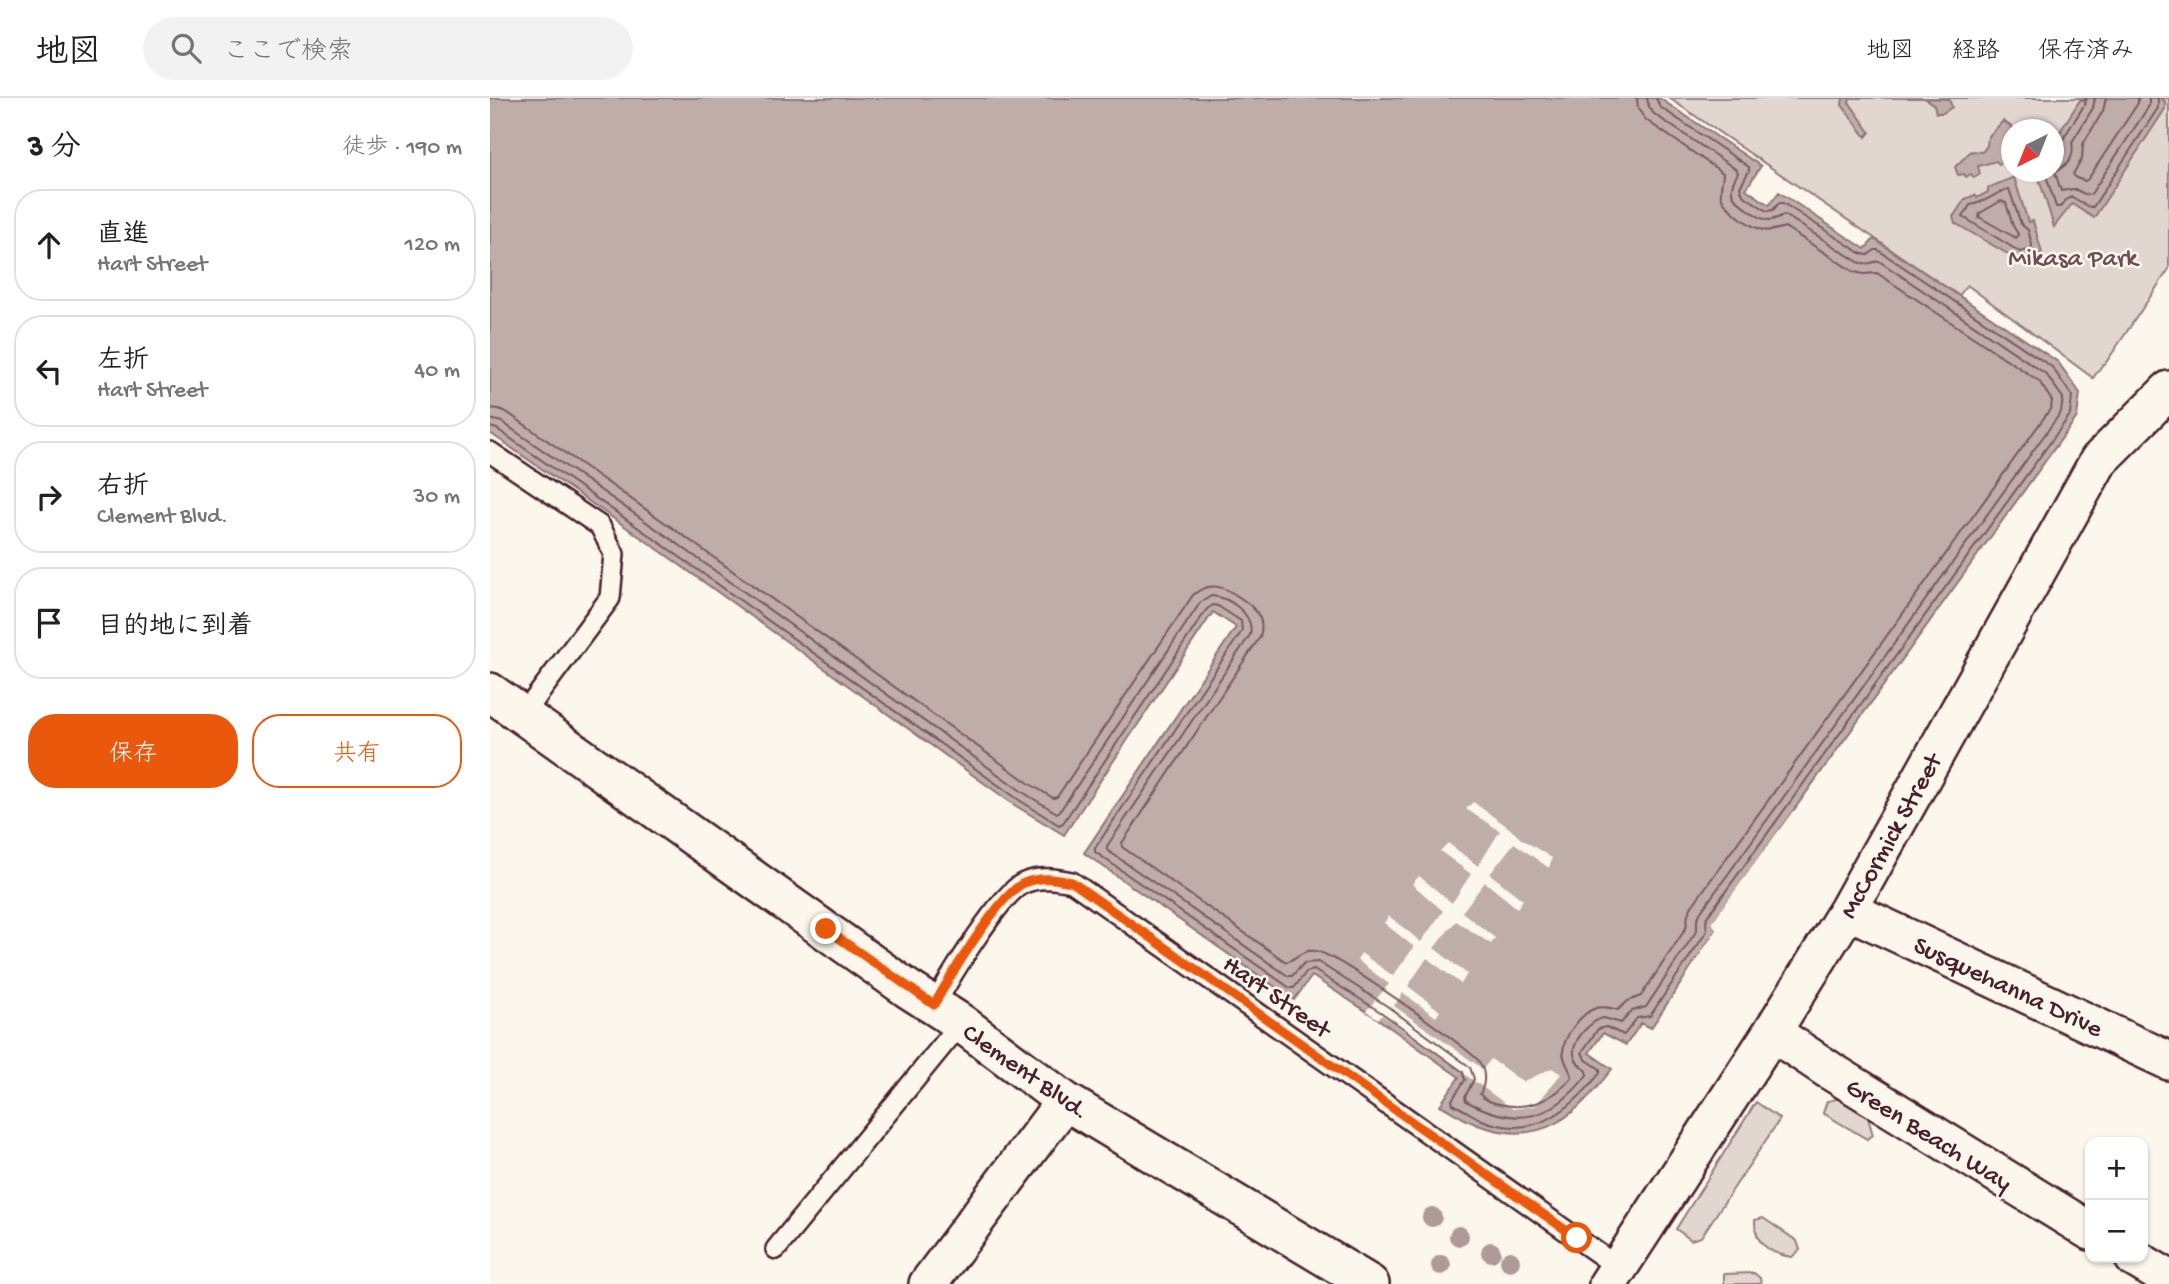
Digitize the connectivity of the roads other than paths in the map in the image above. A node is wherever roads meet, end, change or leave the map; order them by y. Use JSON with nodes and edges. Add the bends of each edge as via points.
{"nodes":[{"id":1,"x":2169,"y":390,"type":"edge"},
{"id":2,"x":490,"y":452,"type":"edge"},
{"id":3,"x":490,"y":692,"type":"edge"},
{"id":4,"x":523,"y":715,"type":"junction"},
{"id":5,"x":1848,"y":910,"type":"junction"},
{"id":6,"x":948,"y":1014,"type":"junction"},
{"id":7,"x":1772,"y":1032,"type":"junction"},
{"id":8,"x":2169,"y":1061,"type":"edge"},
{"id":9,"x":1065,"y":1101,"type":"junction"},
{"id":10,"x":2085,"y":1228,"type":"edge"},
{"id":11,"x":776,"y":1249,"type":"dead end"},
{"id":12,"x":2142,"y":1263,"type":"edge"},
{"id":13,"x":1614,"y":1276,"type":"edge"},
{"id":14,"x":2169,"y":1279,"type":"edge"},
{"id":15,"x":928,"y":1284,"type":"edge"},
{"id":16,"x":1370,"y":1284,"type":"edge"}],
"edges":[{"from":1,"to":5,"type":"street","name":"McCormick Street","via":[[2099,460]]},
{"from":2,"to":4,"type":"lane","via":[[600,526],[614,554],[610,598]]},
{"from":3,"to":4,"type":"street","name":"Clement Blvd."},
{"from":4,"to":6,"type":"street","name":"Clement Blvd."},
{"from":5,"to":7,"type":"street","name":"McCormick Street"},
{"from":5,"to":8,"type":"street","name":"Susquehanna Drive"},
{"from":6,"to":9,"type":"street","name":"Clement Blvd."},
{"from":6,"to":11,"type":"lane","name":"Hart Street"},
{"from":6,"to":13,"type":"lane","name":"Hart Street","via":[[947,982],[1002,901],[1022,883],[1044,877],[1072,882]]},
{"from":7,"to":10,"type":"street","name":"Green Beach Way"},
{"from":7,"to":13,"type":"street","name":"McCormick Street"},
{"from":9,"to":15,"type":"street"},
{"from":9,"to":16,"type":"street","name":"Clement Blvd."},
{"from":12,"to":14,"type":"street"}]}
